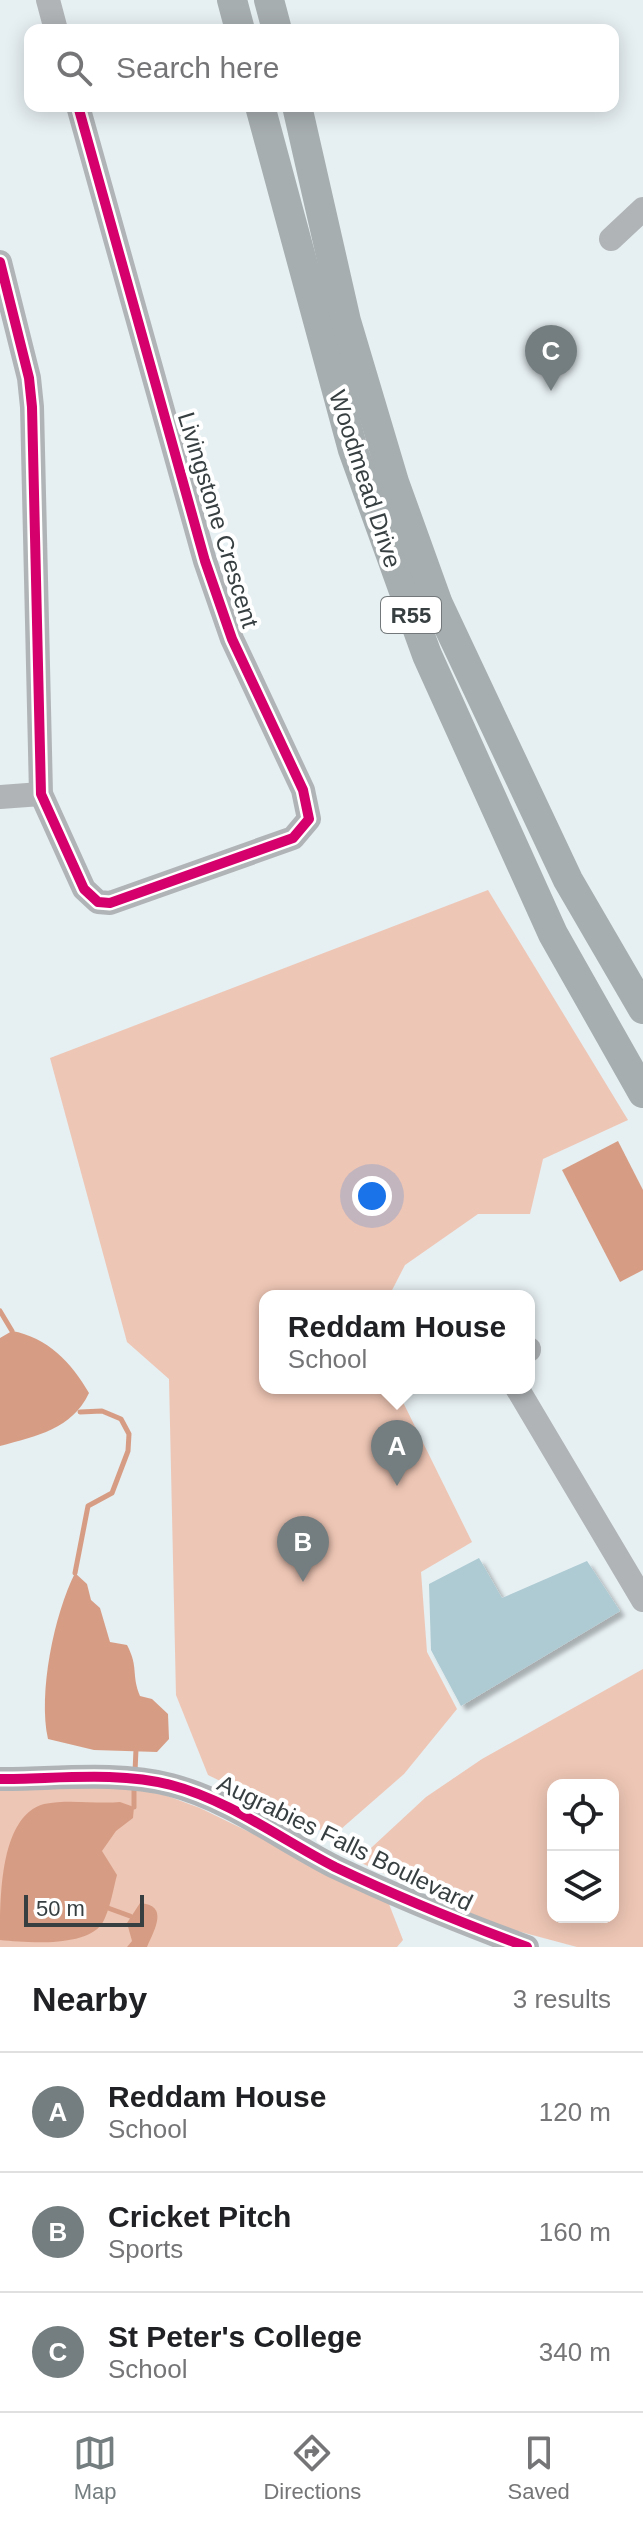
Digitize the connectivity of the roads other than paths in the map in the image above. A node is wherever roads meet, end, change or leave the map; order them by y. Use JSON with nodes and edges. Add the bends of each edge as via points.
{"nodes":[{"id":1,"x":48,"y":0,"type":"edge"},
{"id":2,"x":232,"y":0,"type":"edge"},
{"id":3,"x":269,"y":0,"type":"edge"},
{"id":4,"x":54,"y":24,"type":"edge"},
{"id":5,"x":238,"y":24,"type":"edge"},
{"id":6,"x":275,"y":24,"type":"edge"},
{"id":7,"x":80,"y":112,"type":"edge"},
{"id":8,"x":262,"y":112,"type":"edge"},
{"id":9,"x":298,"y":112,"type":"edge"},
{"id":10,"x":643,"y":209,"type":"edge"},
{"id":11,"x":611,"y":239,"type":"dead end"},
{"id":12,"x":0,"y":262,"type":"edge"},
{"id":13,"x":41,"y":794,"type":"junction"},
{"id":14,"x":0,"y":797,"type":"edge"},
{"id":15,"x":643,"y":1009,"type":"edge"},
{"id":16,"x":643,"y":1093,"type":"edge"},
{"id":17,"x":521,"y":1394,"type":"edge"},
{"id":18,"x":643,"y":1600,"type":"edge"},
{"id":19,"x":0,"y":1779,"type":"edge"},
{"id":20,"x":527,"y":1947,"type":"edge"}],
"edges":[{"from":1,"to":4,"type":"street"},
{"from":2,"to":5,"type":"main road"},
{"from":3,"to":6,"type":"main road"},
{"from":7,"to":13,"type":"street","name":"Livingstone Crescent","via":[[205,561],[232,639],[303,790],[309,819],[293,838],[128,899],[98,902],[84,889]]},
{"from":8,"to":16,"type":"main road","name":"Woodmead Drive","number":"R55","via":[[353,450],[421,642],[553,934]]},
{"from":9,"to":15,"type":"main road","name":"Woodmead Drive","number":"R55","via":[[346,321],[394,482],[438,604],[568,880]]},
{"from":10,"to":11,"type":"street"},
{"from":12,"to":13,"type":"street","name":"Livingstone Crescent","via":[[32,407]]},
{"from":13,"to":14,"type":"street"},
{"from":17,"to":18,"type":"street"},
{"from":19,"to":20,"type":"street","name":"Augrabies Falls Boulevard","via":[[157,1782],[200,1795],[336,1867]]}]}
